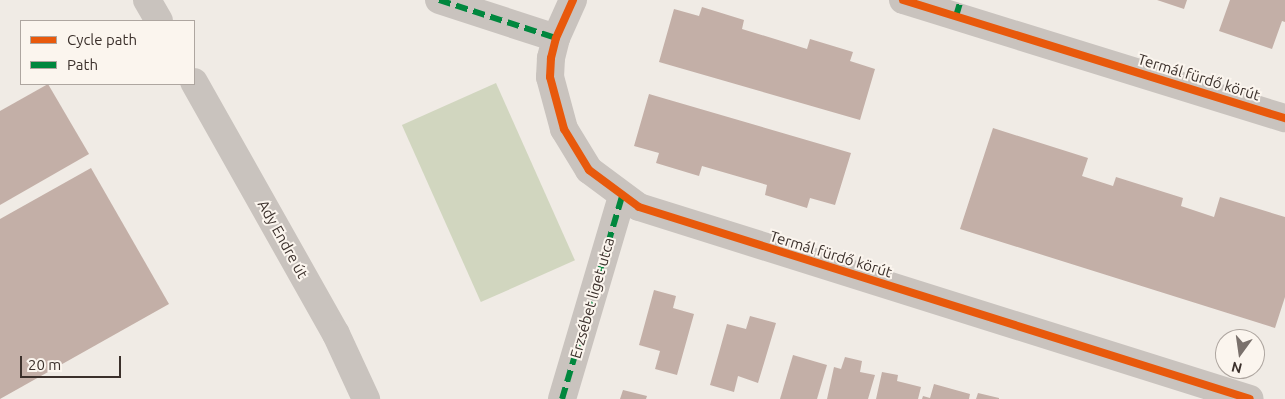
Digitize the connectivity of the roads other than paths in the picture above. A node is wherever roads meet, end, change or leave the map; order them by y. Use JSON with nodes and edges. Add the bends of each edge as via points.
{"nodes":[{"id":1,"x":147,"y":0,"type":"edge"},
{"id":2,"x":439,"y":0,"type":"edge"},
{"id":3,"x":573,"y":0,"type":"edge"},
{"id":4,"x":903,"y":0,"type":"edge"},
{"id":5,"x":958,"y":8,"type":"edge"},
{"id":6,"x":158,"y":20,"type":"edge"},
{"id":7,"x":556,"y":38,"type":"junction"},
{"id":8,"x":195,"y":84,"type":"edge"},
{"id":9,"x":1285,"y":118,"type":"edge"},
{"id":10,"x":622,"y":197,"type":"junction"},
{"id":11,"x":366,"y":399,"type":"edge"},
{"id":12,"x":562,"y":399,"type":"edge"},
{"id":13,"x":1250,"y":399,"type":"edge"}],
"edges":[{"from":1,"to":6,"type":"street"},
{"from":2,"to":7,"type":"street"},
{"from":3,"to":7,"type":"street","name":"Termál fürdő körút"},
{"from":4,"to":5,"type":"street","name":"Termál fürdő körút"},
{"from":5,"to":9,"type":"street","name":"Termál fürdő körút"},
{"from":7,"to":10,"type":"street","name":"Termál fürdő körút","via":[[550,77],[564,129],[589,170]]},
{"from":8,"to":11,"type":"street","name":"Ady Endre út","via":[[336,334]]},
{"from":10,"to":12,"type":"street","name":"Erzsébet liget utca"},
{"from":10,"to":13,"type":"street","name":"Termál fürdő körút","via":[[655,215]]}]}
